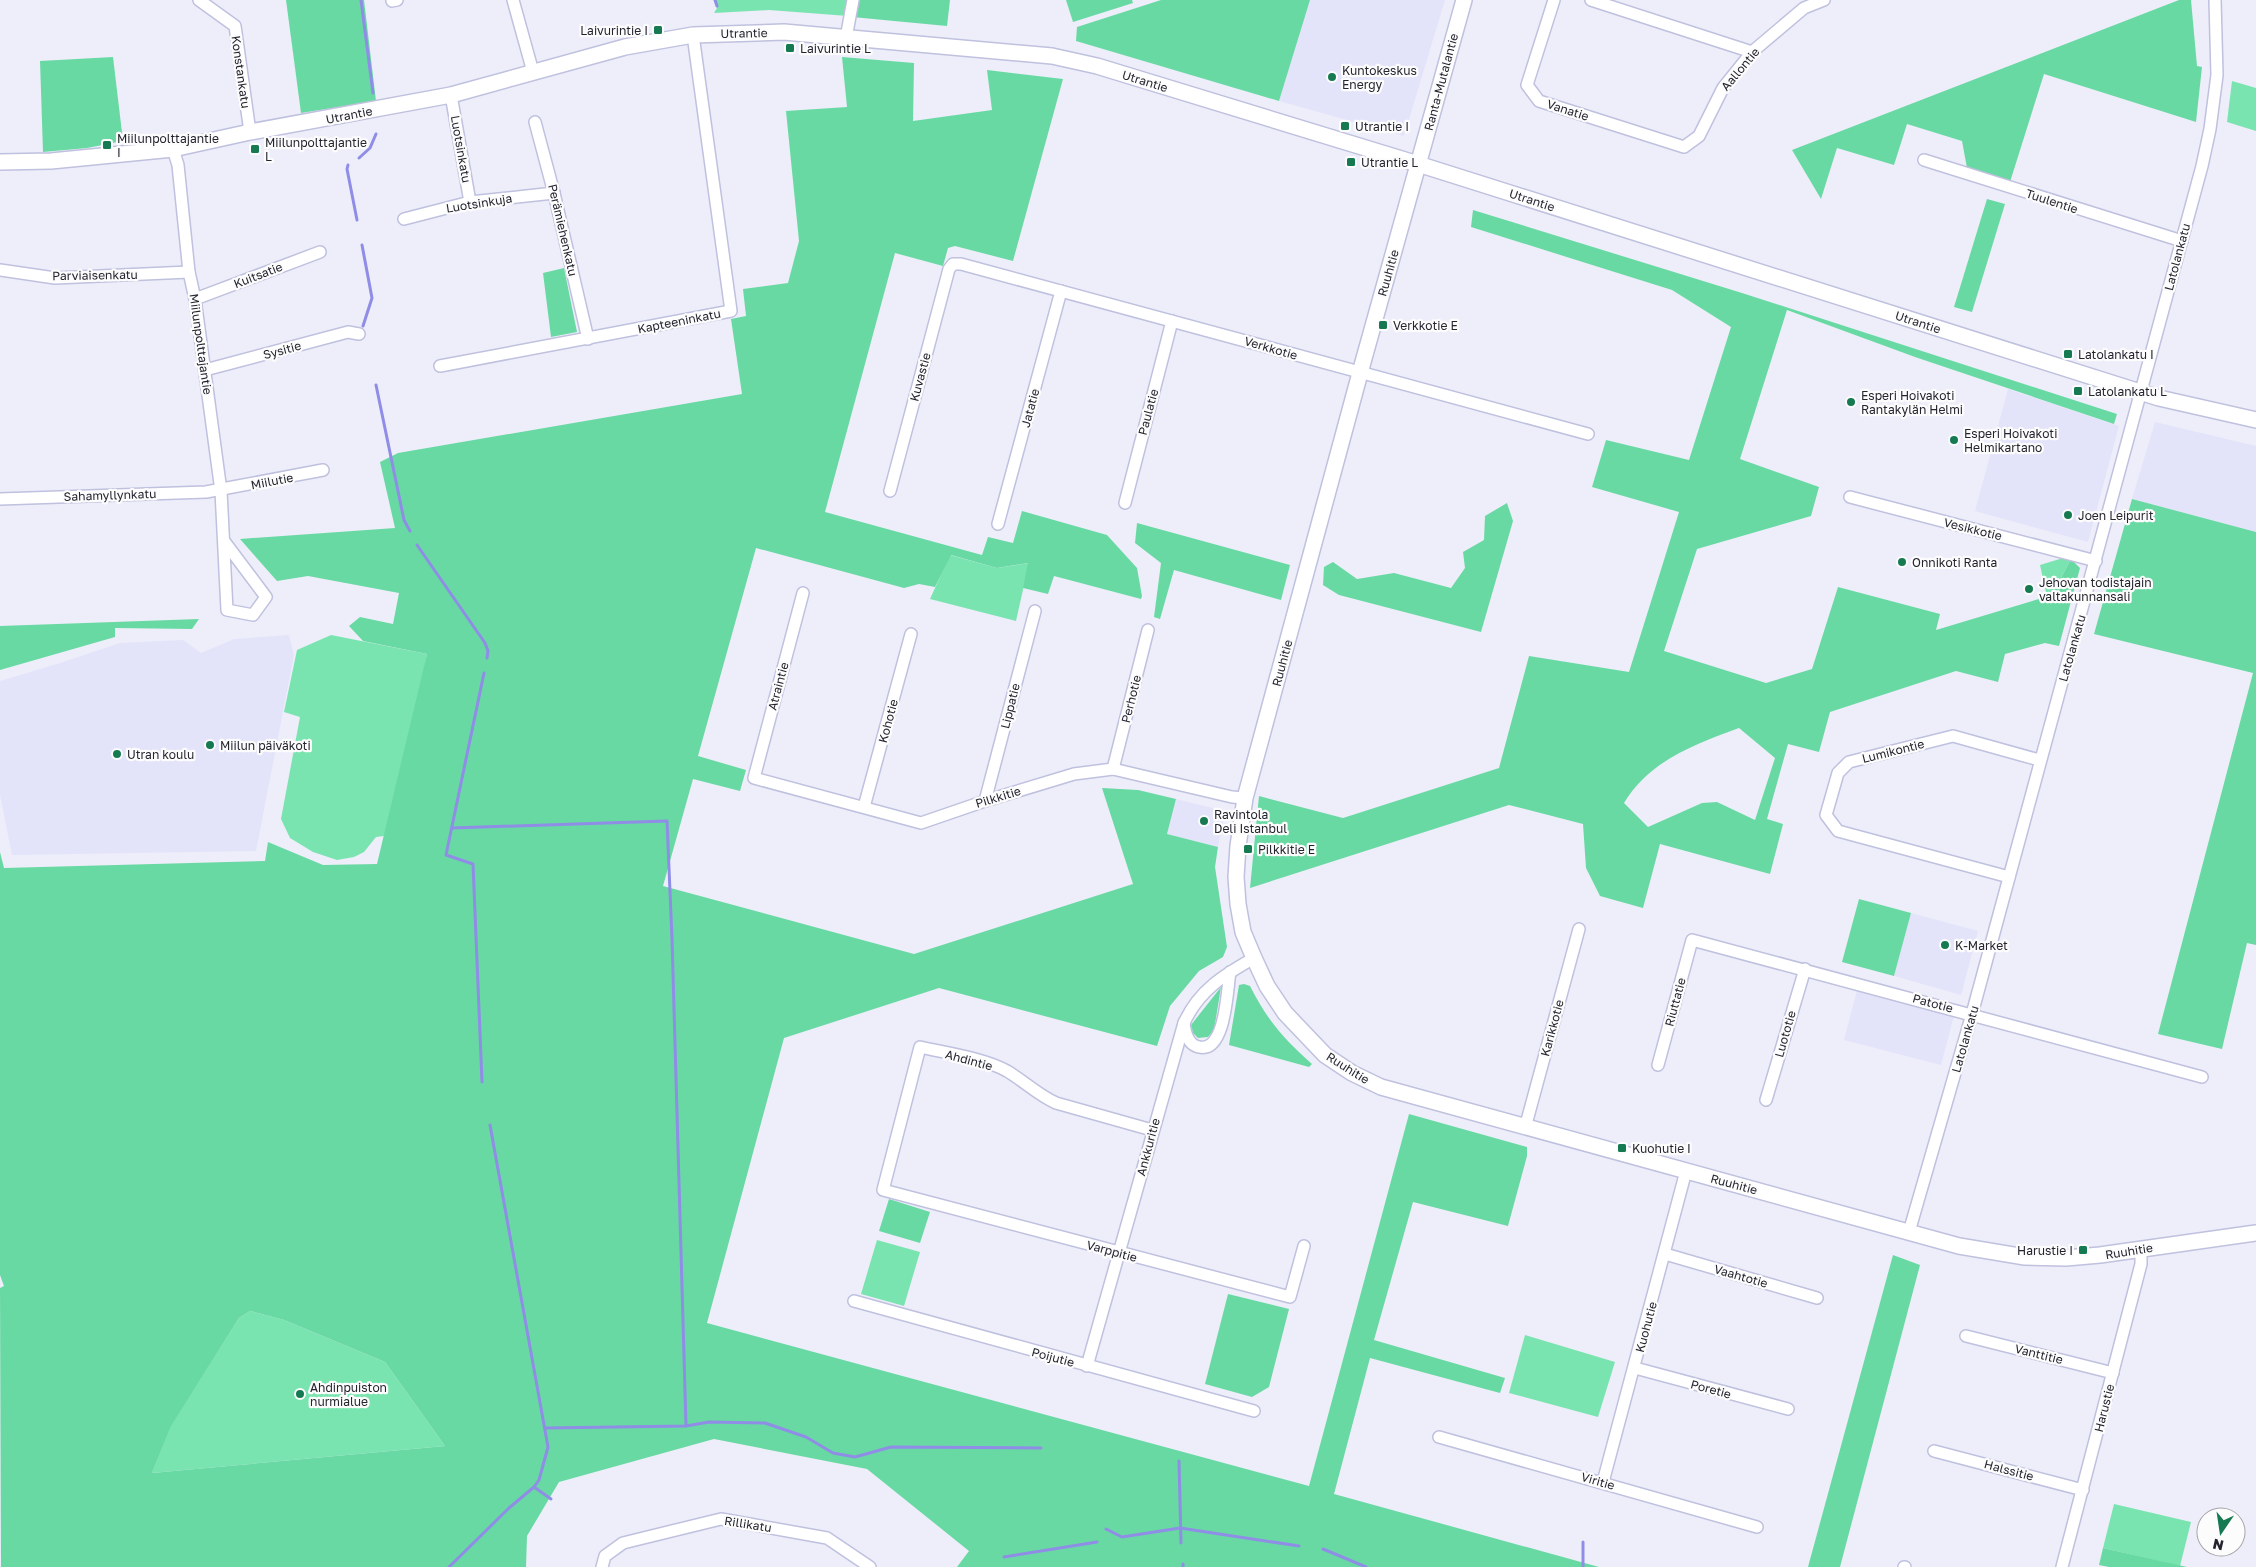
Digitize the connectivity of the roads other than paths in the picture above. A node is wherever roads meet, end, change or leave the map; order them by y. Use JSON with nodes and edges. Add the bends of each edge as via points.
{"nodes":[{"id":1,"x":200,"y":0,"type":"edge"},
{"id":2,"x":392,"y":0,"type":"edge"},
{"id":3,"x":397,"y":0,"type":"edge"},
{"id":4,"x":513,"y":0,"type":"edge"},
{"id":5,"x":853,"y":0,"type":"edge"},
{"id":6,"x":1464,"y":0,"type":"edge"},
{"id":7,"x":1554,"y":0,"type":"edge"},
{"id":8,"x":1591,"y":0,"type":"edge"},
{"id":9,"x":1824,"y":0,"type":"edge"},
{"id":10,"x":2215,"y":0,"type":"edge"},
{"id":11,"x":1802,"y":4,"type":"edge"},
{"id":12,"x":693,"y":35,"type":"junction"},
{"id":13,"x":846,"y":38,"type":"junction"},
{"id":14,"x":1752,"y":52,"type":"junction"},
{"id":15,"x":533,"y":72,"type":"junction"},
{"id":16,"x":451,"y":95,"type":"junction"},
{"id":17,"x":535,"y":122,"type":"dead end"},
{"id":18,"x":250,"y":132,"type":"junction"},
{"id":19,"x":1699,"y":136,"type":"joint"},
{"id":20,"x":173,"y":149,"type":"junction"},
{"id":21,"x":1924,"y":160,"type":"dead end"},
{"id":22,"x":0,"y":162,"type":"edge"},
{"id":23,"x":1418,"y":164,"type":"junction"},
{"id":24,"x":554,"y":193,"type":"junction"},
{"id":25,"x":470,"y":202,"type":"junction"},
{"id":26,"x":404,"y":219,"type":"dead end"},
{"id":27,"x":2182,"y":241,"type":"junction"},
{"id":28,"x":320,"y":252,"type":"dead end"},
{"id":29,"x":953,"y":264,"type":"joint"},
{"id":30,"x":0,"y":270,"type":"edge"},
{"id":31,"x":190,"y":272,"type":"junction"},
{"id":32,"x":1061,"y":291,"type":"junction"},
{"id":33,"x":195,"y":299,"type":"junction"},
{"id":34,"x":1172,"y":321,"type":"junction"},
{"id":35,"x":359,"y":334,"type":"dead end"},
{"id":36,"x":588,"y":339,"type":"junction"},
{"id":37,"x":440,"y":366,"type":"dead end"},
{"id":38,"x":205,"y":370,"type":"junction"},
{"id":39,"x":1360,"y":373,"type":"junction"},
{"id":40,"x":2142,"y":393,"type":"junction"},
{"id":41,"x":2256,"y":420,"type":"edge"},
{"id":42,"x":1588,"y":434,"type":"dead end"},
{"id":43,"x":323,"y":470,"type":"dead end"},
{"id":44,"x":221,"y":491,"type":"junction"},
{"id":45,"x":890,"y":491,"type":"dead end"},
{"id":46,"x":1850,"y":497,"type":"dead end"},
{"id":47,"x":0,"y":499,"type":"edge"},
{"id":48,"x":1125,"y":503,"type":"dead end"},
{"id":49,"x":998,"y":524,"type":"dead end"},
{"id":50,"x":224,"y":541,"type":"junction"},
{"id":51,"x":2096,"y":561,"type":"junction"},
{"id":52,"x":803,"y":593,"type":"dead end"},
{"id":53,"x":1034,"y":611,"type":"dead end"},
{"id":54,"x":1148,"y":630,"type":"dead end"},
{"id":55,"x":911,"y":634,"type":"dead end"},
{"id":56,"x":2039,"y":760,"type":"junction"},
{"id":57,"x":1113,"y":769,"type":"junction"},
{"id":58,"x":754,"y":778,"type":"joint"},
{"id":59,"x":1245,"y":798,"type":"junction"},
{"id":60,"x":986,"y":800,"type":"junction"},
{"id":61,"x":864,"y":807,"type":"junction"},
{"id":62,"x":2009,"y":877,"type":"junction"},
{"id":63,"x":1579,"y":929,"type":"dead end"},
{"id":64,"x":1692,"y":940,"type":"joint"},
{"id":65,"x":1254,"y":958,"type":"junction"},
{"id":66,"x":1805,"y":969,"type":"junction"},
{"id":67,"x":1230,"y":972,"type":"junction"},
{"id":68,"x":1972,"y":1014,"type":"junction"},
{"id":69,"x":1184,"y":1023,"type":"junction"},
{"id":70,"x":1658,"y":1065,"type":"dead end"},
{"id":71,"x":2202,"y":1077,"type":"dead end"},
{"id":72,"x":1766,"y":1100,"type":"dead end"},
{"id":73,"x":1525,"y":1128,"type":"junction"},
{"id":74,"x":1152,"y":1130,"type":"junction"},
{"id":75,"x":1686,"y":1171,"type":"junction"},
{"id":76,"x":883,"y":1190,"type":"joint"},
{"id":77,"x":1908,"y":1232,"type":"junction"},
{"id":78,"x":2256,"y":1233,"type":"edge"},
{"id":79,"x":1304,"y":1246,"type":"dead end"},
{"id":80,"x":2141,"y":1249,"type":"junction"},
{"id":81,"x":1119,"y":1252,"type":"junction"},
{"id":82,"x":1665,"y":1254,"type":"junction"},
{"id":83,"x":1817,"y":1298,"type":"dead end"},
{"id":84,"x":854,"y":1301,"type":"dead end"},
{"id":85,"x":1966,"y":1336,"type":"dead end"},
{"id":86,"x":1087,"y":1366,"type":"junction"},
{"id":87,"x":1635,"y":1368,"type":"junction"},
{"id":88,"x":2113,"y":1373,"type":"junction"},
{"id":89,"x":1788,"y":1409,"type":"dead end"},
{"id":90,"x":1254,"y":1411,"type":"dead end"},
{"id":91,"x":1439,"y":1437,"type":"dead end"},
{"id":92,"x":1934,"y":1451,"type":"dead end"},
{"id":93,"x":1603,"y":1482,"type":"junction"},
{"id":94,"x":2083,"y":1490,"type":"junction"},
{"id":95,"x":1757,"y":1528,"type":"dead end"},
{"id":96,"x":602,"y":1567,"type":"edge"},
{"id":97,"x":870,"y":1567,"type":"edge"},
{"id":98,"x":2062,"y":1567,"type":"edge"}],
"edges":[{"from":1,"to":18,"type":"street","name":"Konstankatu","via":[[235,26]]},
{"from":2,"to":3,"type":"street"},
{"from":4,"to":15,"type":"street"},
{"from":5,"to":13,"type":"street"},
{"from":6,"to":23,"type":"main road","name":"Ranta-Mutalantie"},
{"from":7,"to":19,"type":"street","name":"Vanatie","via":[[1527,85],[1539,101],[1684,147]]},
{"from":8,"to":14,"type":"street"},
{"from":9,"to":11,"type":"street","name":"Aallontie"},
{"from":10,"to":27,"type":"street","name":"Latolankatu","via":[[2215,96],[2202,166]]},
{"from":11,"to":14,"type":"street","name":"Aallontie"},
{"from":12,"to":13,"type":"main road","name":"Utrantie","via":[[784,32]]},
{"from":12,"to":15,"type":"main road","name":"Utrantie","via":[[625,47]]},
{"from":12,"to":36,"type":"street","name":"Kapteeninkatu","via":[[731,311]]},
{"from":13,"to":23,"type":"main road","name":"Utrantie","via":[[1052,56],[1088,64]]},
{"from":14,"to":19,"type":"street","name":"Aallontie","via":[[1723,88]]},
{"from":15,"to":16,"type":"main road","name":"Utrantie"},
{"from":16,"to":18,"type":"main road","name":"Utrantie"},
{"from":16,"to":25,"type":"street","name":"Luotsinkatu"},
{"from":17,"to":24,"type":"street","name":"Perämiehenkatu"},
{"from":18,"to":20,"type":"main road","name":"Utrantie"},
{"from":20,"to":22,"type":"main road","name":"Utrantie","via":[[51,161]]},
{"from":20,"to":31,"type":"street","name":"Miilunpolttajantie","via":[[178,165]]},
{"from":21,"to":27,"type":"street","name":"Tuulentie"},
{"from":23,"to":39,"type":"main road","name":"Ruuhitie"},
{"from":23,"to":40,"type":"main road","name":"Utrantie"},
{"from":24,"to":25,"type":"street","name":"Luotsinkuja"},
{"from":24,"to":36,"type":"street","name":"Perämiehenkatu"},
{"from":25,"to":26,"type":"street","name":"Luotsinkuja"},
{"from":27,"to":40,"type":"street","name":"Latolankatu"},
{"from":28,"to":33,"type":"street","name":"Kuitsatie"},
{"from":29,"to":32,"type":"street","name":"Verkkotie"},
{"from":29,"to":45,"type":"street","name":"Kuvastie","via":[[949,269]]},
{"from":30,"to":31,"type":"street","name":"Parviaisenkatu","via":[[55,278]]},
{"from":31,"to":33,"type":"street","name":"Miilunpolttajantie"},
{"from":32,"to":34,"type":"street","name":"Verkkotie"},
{"from":32,"to":49,"type":"street","name":"Jatatie"},
{"from":33,"to":38,"type":"street","name":"Miilunpolttajantie"},
{"from":34,"to":39,"type":"street","name":"Verkkotie"},
{"from":34,"to":48,"type":"street","name":"Paulatie"},
{"from":35,"to":38,"type":"street","name":"Sysitie","via":[[348,332]]},
{"from":36,"to":37,"type":"street","name":"Kapteeninkatu"},
{"from":38,"to":44,"type":"street","name":"Miilunpolttajantie"},
{"from":39,"to":42,"type":"street","name":"Verkkotie"},
{"from":39,"to":59,"type":"main road","name":"Ruuhitie"},
{"from":40,"to":41,"type":"main road","name":"Utrantie"},
{"from":40,"to":51,"type":"street","name":"Latolankatu"},
{"from":43,"to":44,"type":"street","name":"Miilutie"},
{"from":44,"to":47,"type":"street","name":"Sahamyllynkatu"},
{"from":44,"to":50,"type":"street","name":"Miilunpolttajantie"},
{"from":46,"to":51,"type":"street","name":"Vesikkotie"},
{"from":50,"to":50,"type":"street","name":"Miilunpolttajantie","via":[[266,597],[253,615],[227,610]]},
{"from":51,"to":56,"type":"street","name":"Latolankatu"},
{"from":52,"to":58,"type":"street","name":"Atraintie"},
{"from":53,"to":60,"type":"street","name":"Lippatie"},
{"from":54,"to":57,"type":"street","name":"Perhotie"},
{"from":55,"to":61,"type":"street","name":"Kohotie"},
{"from":56,"to":62,"type":"street","name":"Latolankatu"},
{"from":56,"to":62,"type":"street","name":"Lumikontie","via":[[1953,736],[1849,762],[1838,773],[1826,815],[1838,831]]},
{"from":57,"to":59,"type":"street","name":"Pilkkitie"},
{"from":57,"to":60,"type":"street","name":"Pilkkitie","via":[[1074,774]]},
{"from":58,"to":61,"type":"street","name":"Pilkkitie"},
{"from":59,"to":65,"type":"main road","name":"Ruuhitie","via":[[1236,877],[1244,932]]},
{"from":60,"to":61,"type":"street","name":"Pilkkitie","via":[[921,823]]},
{"from":62,"to":68,"type":"street","name":"Latolankatu"},
{"from":63,"to":73,"type":"street","name":"Karikkotie"},
{"from":64,"to":66,"type":"street","name":"Patotie"},
{"from":64,"to":70,"type":"street","name":"Riuttatie"},
{"from":65,"to":67,"type":"street","name":"Ankkuritie"},
{"from":65,"to":73,"type":"main road","name":"Ruuhitie","via":[[1267,986],[1286,1013],[1325,1055],[1352,1073],[1381,1087]]},
{"from":66,"to":68,"type":"street","name":"Patotie"},
{"from":66,"to":72,"type":"street","name":"Luototie"},
{"from":67,"to":69,"type":"street","name":"Ankkuritie","via":[[1207,988],[1188,1012]]},
{"from":67,"to":69,"type":"street","via":[[1223,1019],[1215,1041],[1208,1047],[1198,1047],[1190,1042]]},
{"from":68,"to":71,"type":"street","name":"Patotie"},
{"from":68,"to":77,"type":"street","name":"Latolankatu"},
{"from":69,"to":74,"type":"street","name":"Ankkuritie"},
{"from":73,"to":75,"type":"main road","name":"Ruuhitie"},
{"from":74,"to":76,"type":"street","name":"Ahdintie","via":[[1056,1103],[993,1065],[920,1047]]},
{"from":74,"to":81,"type":"street","name":"Ankkuritie"},
{"from":75,"to":77,"type":"main road","name":"Ruuhitie"},
{"from":75,"to":82,"type":"street","name":"Kuohutie"},
{"from":76,"to":81,"type":"street","name":"Varppitie"},
{"from":77,"to":80,"type":"main road","name":"Ruuhitie","via":[[1958,1246],[2025,1257],[2066,1258]]},
{"from":78,"to":80,"type":"main road","name":"Ruuhitie"},
{"from":79,"to":81,"type":"street","name":"Varppitie","via":[[1290,1297]]},
{"from":80,"to":88,"type":"street","name":"Harustie","via":[[2141,1264]]},
{"from":81,"to":86,"type":"street","name":"Ankkuritie"},
{"from":82,"to":83,"type":"street","name":"Vaahtotie"},
{"from":82,"to":87,"type":"street","name":"Kuohutie"},
{"from":84,"to":86,"type":"street","name":"Poijutie"},
{"from":85,"to":88,"type":"street","name":"Vanttitie"},
{"from":86,"to":90,"type":"street","name":"Poijutie"},
{"from":87,"to":89,"type":"street","name":"Poretie"},
{"from":87,"to":93,"type":"street","name":"Kuohutie"},
{"from":88,"to":94,"type":"street","name":"Harustie"},
{"from":91,"to":93,"type":"street","name":"Viritie"},
{"from":92,"to":94,"type":"street","name":"Halssitie"},
{"from":93,"to":95,"type":"street","name":"Viritie"},
{"from":94,"to":98,"type":"street","name":"Harustie"},
{"from":96,"to":97,"type":"street","name":"Rillikatu","via":[[605,1556],[623,1543],[721,1519],[827,1538]]}]}
